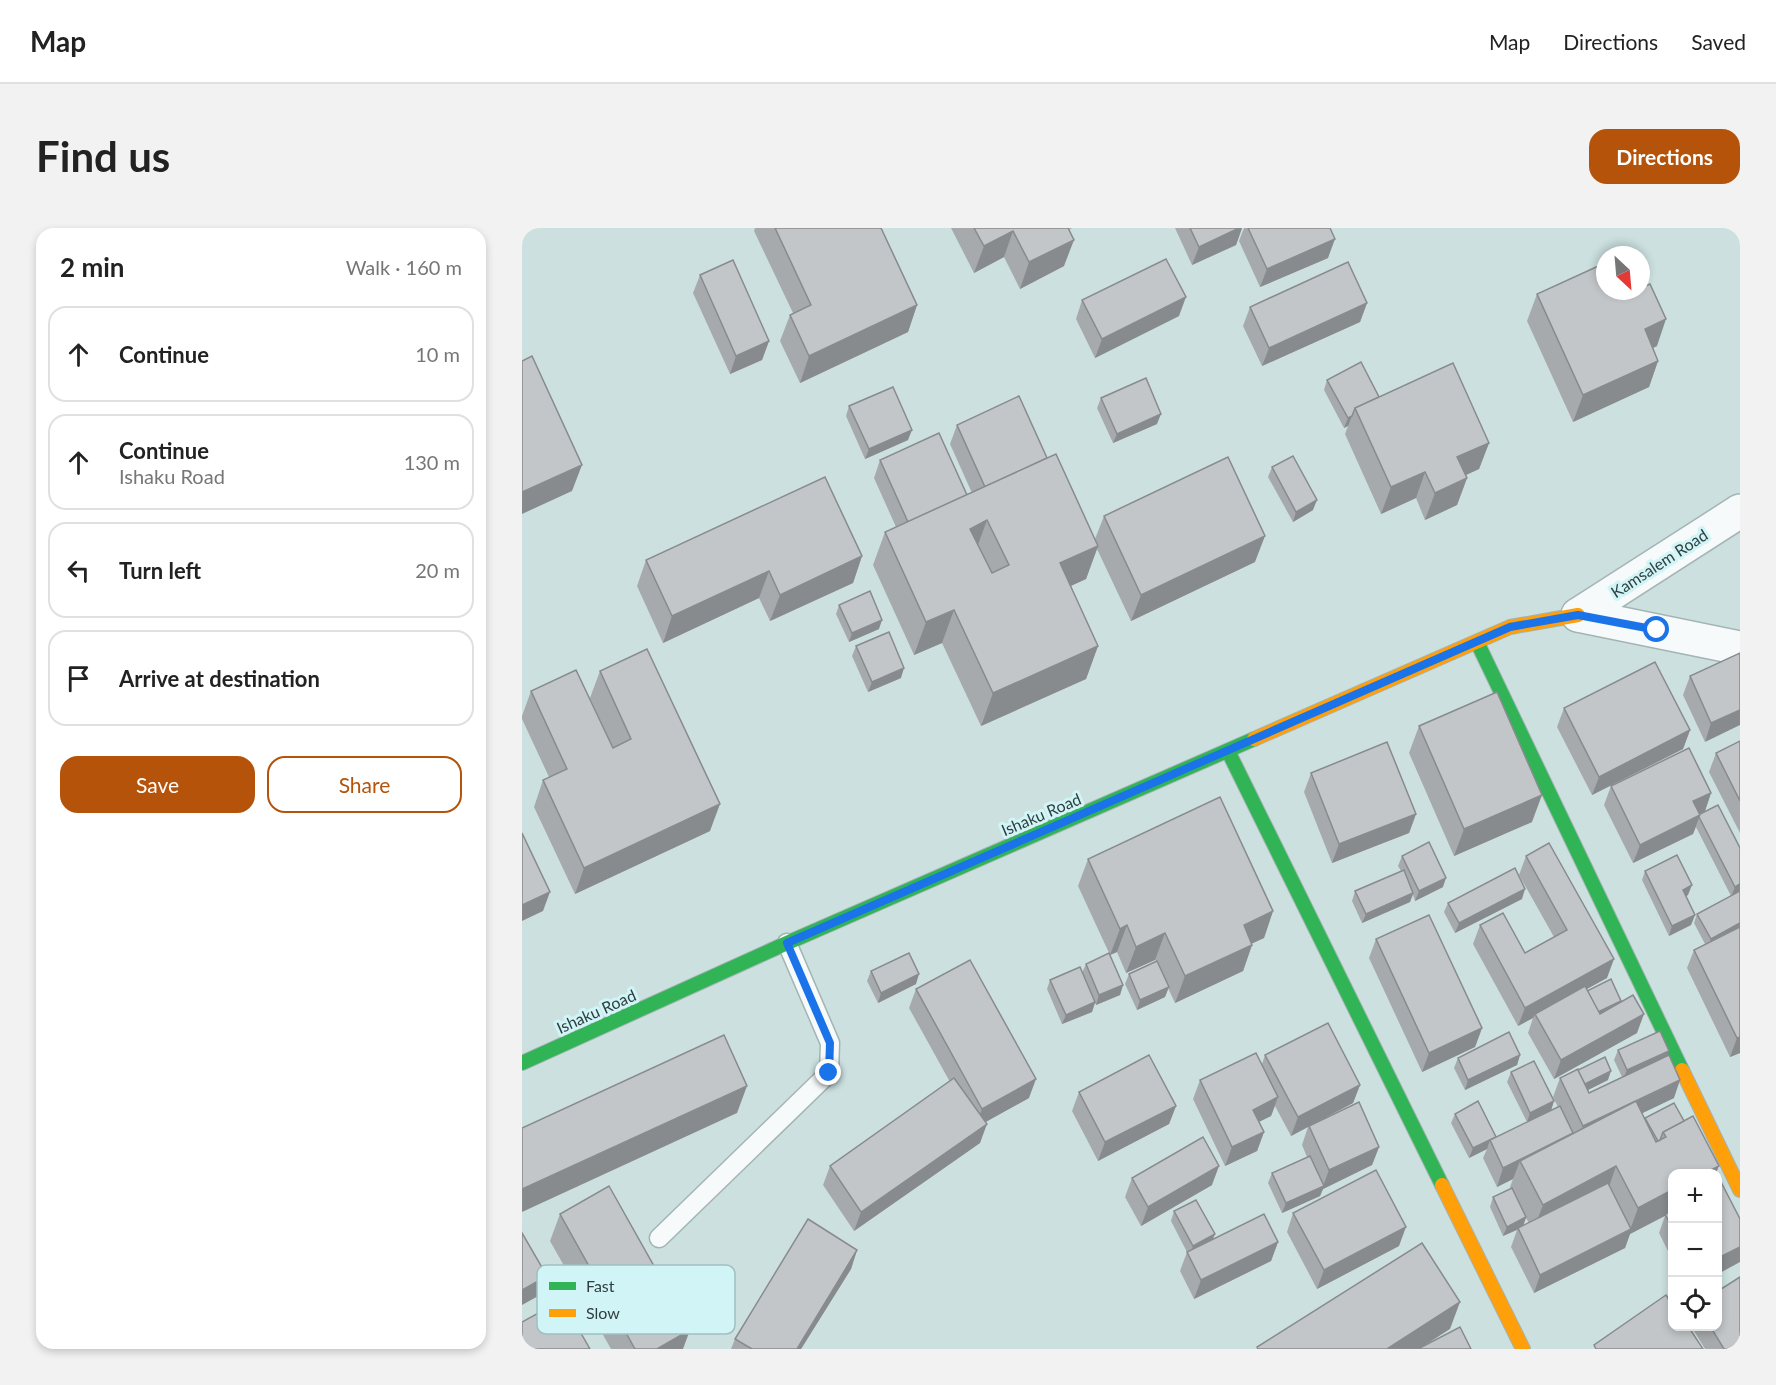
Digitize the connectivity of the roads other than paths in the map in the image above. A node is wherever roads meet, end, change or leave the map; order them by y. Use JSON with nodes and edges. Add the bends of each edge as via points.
{"nodes":[{"id":1,"x":1740,"y":511,"type":"edge"},
{"id":2,"x":1578,"y":615,"type":"junction"},
{"id":3,"x":1477,"y":642,"type":"junction"},
{"id":4,"x":1740,"y":648,"type":"edge"},
{"id":5,"x":1228,"y":751,"type":"junction"},
{"id":6,"x":787,"y":943,"type":"junction"},
{"id":7,"x":522,"y":1063,"type":"edge"},
{"id":8,"x":1740,"y":1190,"type":"edge"},
{"id":9,"x":659,"y":1238,"type":"dead end"},
{"id":10,"x":1523,"y":1349,"type":"edge"}],
"edges":[{"from":1,"to":2,"type":"street","name":"Kamsalem Road"},
{"from":2,"to":3,"type":"street","name":"Ishaku Road","via":[[1510,627]]},
{"from":2,"to":4,"type":"street"},
{"from":3,"to":5,"type":"street","name":"Ishaku Road"},
{"from":3,"to":8,"type":"street"},
{"from":5,"to":6,"type":"street","name":"Ishaku Road"},
{"from":5,"to":10,"type":"street"},
{"from":6,"to":7,"type":"street","name":"Ishaku Road"},
{"from":6,"to":9,"type":"lane","via":[[830,1043],[829,1073]]}]}
